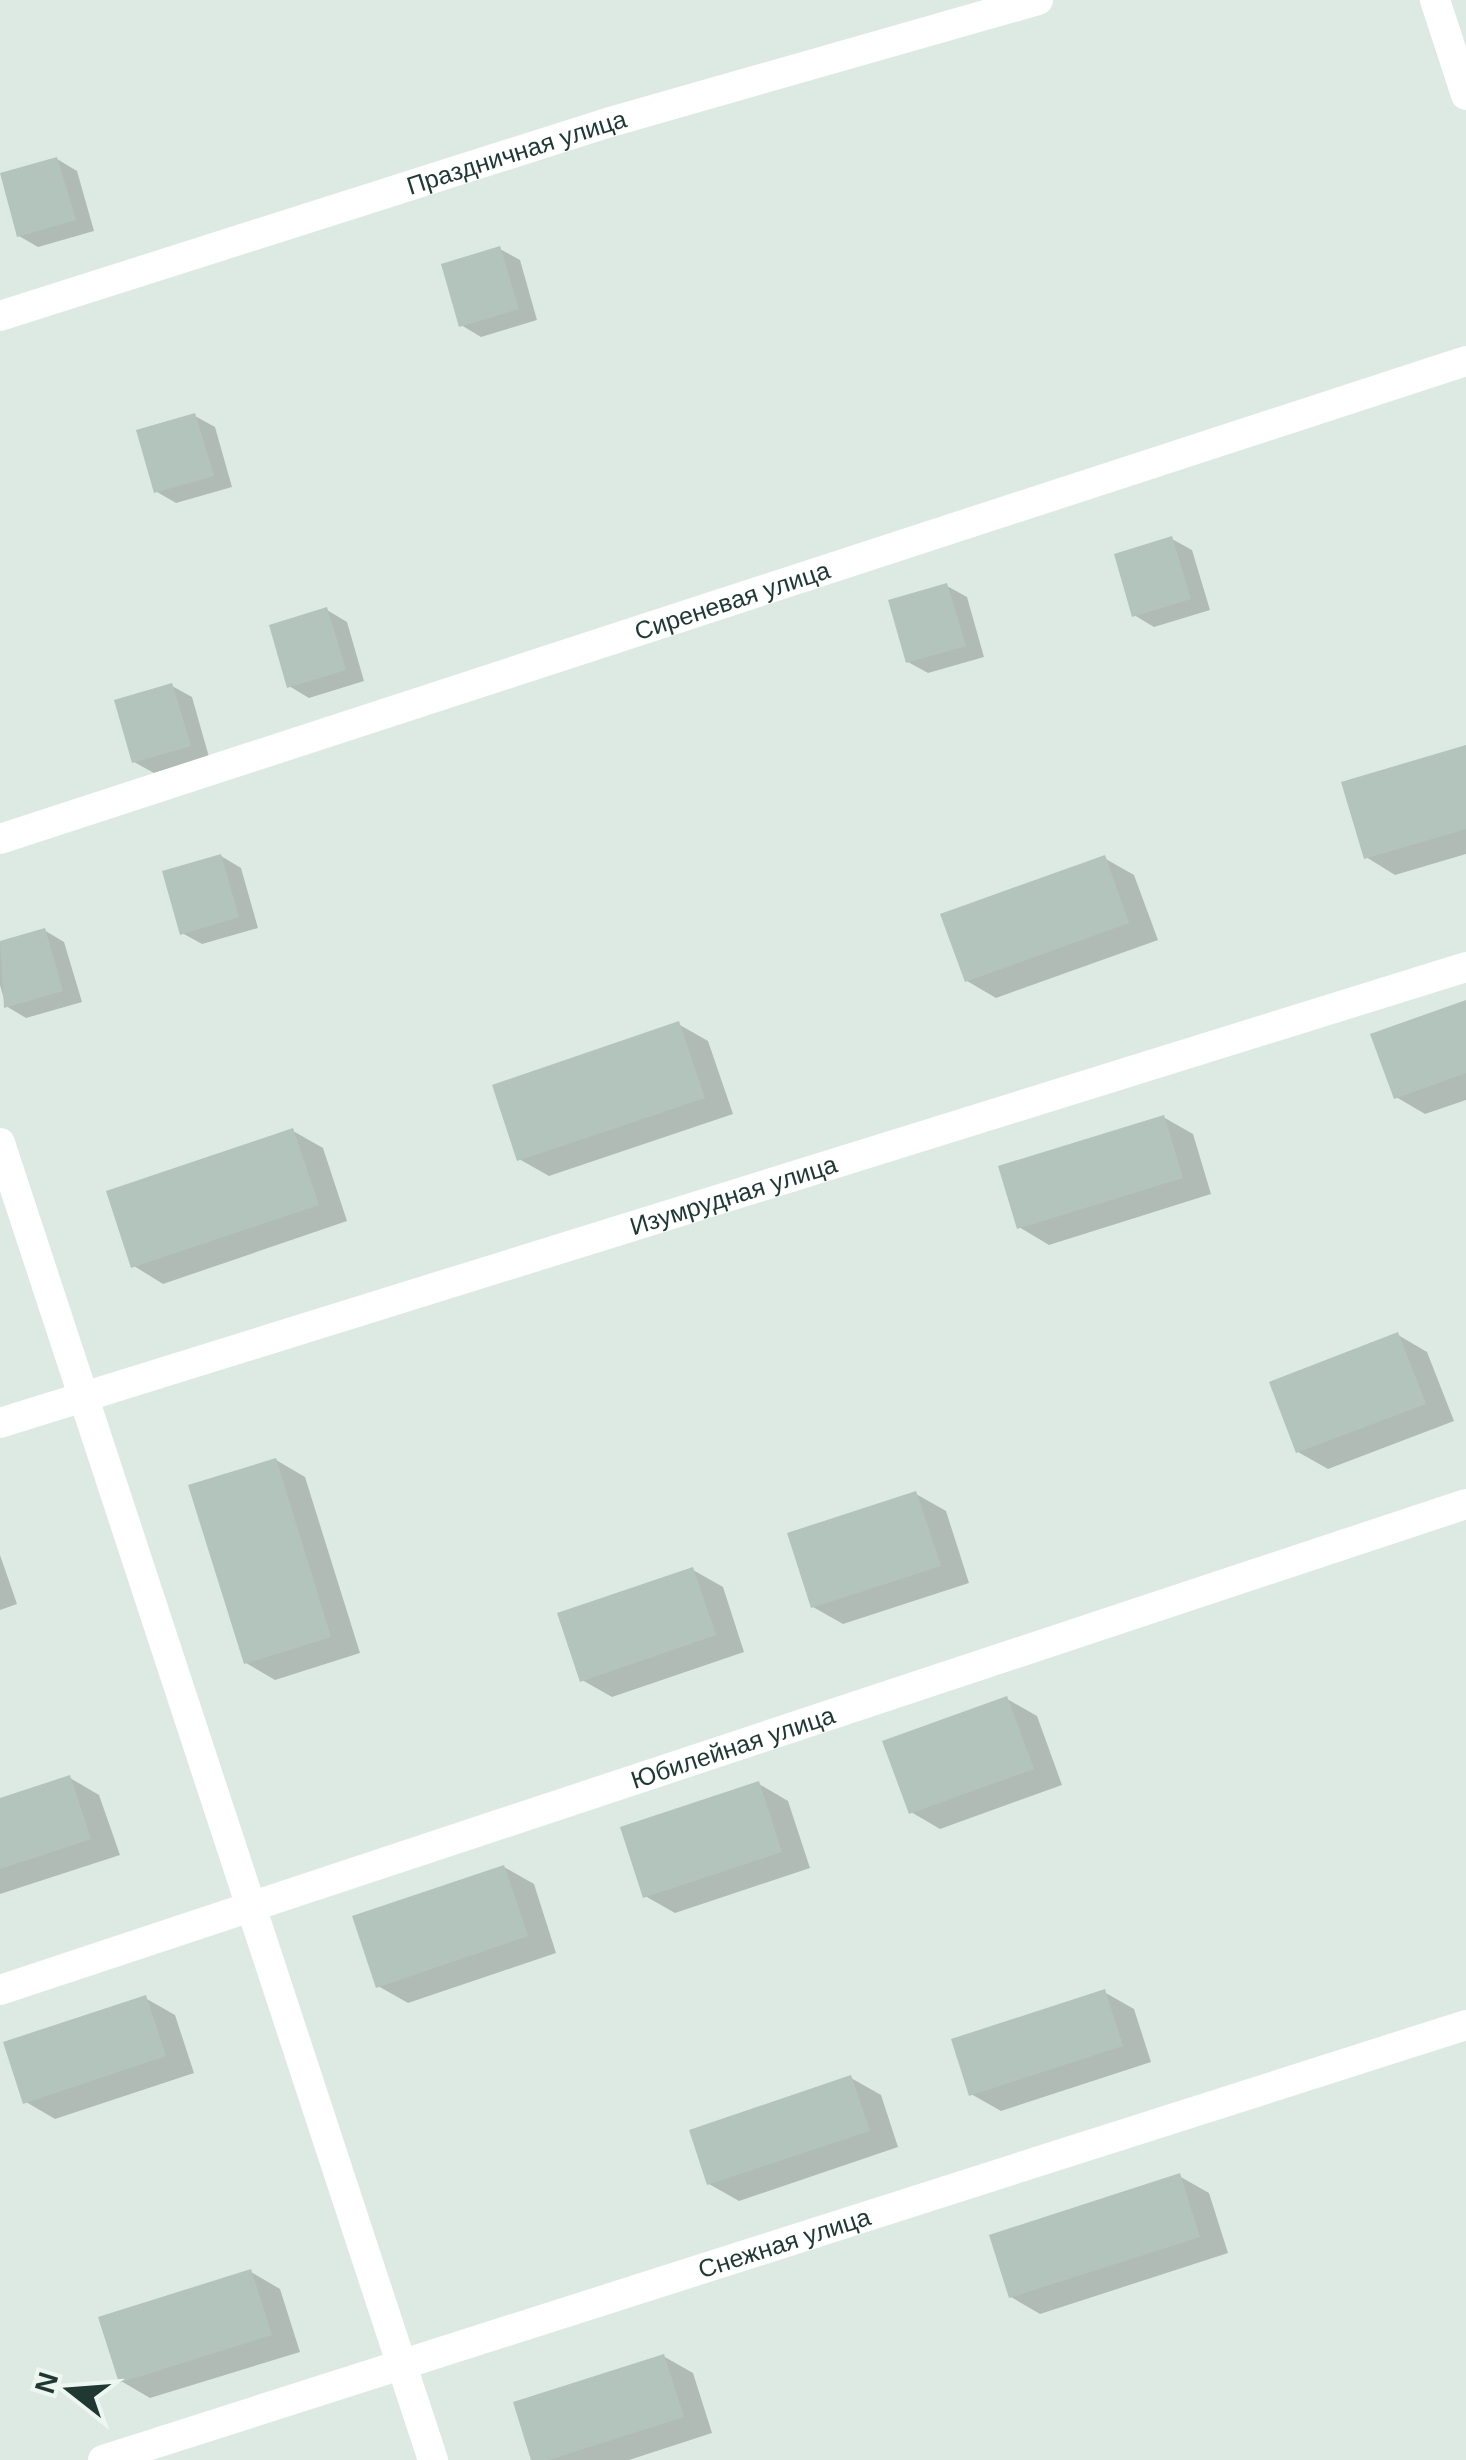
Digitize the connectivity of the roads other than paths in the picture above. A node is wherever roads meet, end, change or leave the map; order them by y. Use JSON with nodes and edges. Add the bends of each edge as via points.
{"nodes":[{"id":1,"x":1038,"y":0,"type":"edge"},
{"id":2,"x":1435,"y":0,"type":"edge"},
{"id":3,"x":1466,"y":95,"type":"edge"},
{"id":4,"x":0,"y":316,"type":"edge"},
{"id":5,"x":1466,"y":361,"type":"edge"},
{"id":6,"x":0,"y":839,"type":"edge"},
{"id":7,"x":1466,"y":967,"type":"edge"},
{"id":8,"x":0,"y":1142,"type":"edge"},
{"id":9,"x":84,"y":1397,"type":"junction"},
{"id":10,"x":0,"y":1423,"type":"edge"},
{"id":11,"x":1466,"y":1504,"type":"edge"},
{"id":12,"x":251,"y":1906,"type":"junction"},
{"id":13,"x":0,"y":1990,"type":"edge"},
{"id":14,"x":1466,"y":2026,"type":"edge"},
{"id":15,"x":402,"y":2364,"type":"junction"},
{"id":16,"x":102,"y":2460,"type":"edge"},
{"id":17,"x":433,"y":2460,"type":"edge"}],
"edges":[{"from":1,"to":4,"type":"street","name":"Праздничная улица","via":[[607,123]]},
{"from":2,"to":3,"type":"street"},
{"from":5,"to":6,"type":"street","name":"Сиреневая улица"},
{"from":7,"to":9,"type":"street","name":"Изумрудная улица"},
{"from":8,"to":9,"type":"street"},
{"from":9,"to":10,"type":"street","name":"Изумрудная улица"},
{"from":9,"to":12,"type":"street"},
{"from":11,"to":12,"type":"street","name":"Юбилейная улица"},
{"from":12,"to":13,"type":"street","name":"Юбилейная улица"},
{"from":12,"to":15,"type":"street"},
{"from":14,"to":15,"type":"street","name":"Снежная улица"},
{"from":15,"to":16,"type":"street","name":"Снежная улица"},
{"from":15,"to":17,"type":"street"}]}
